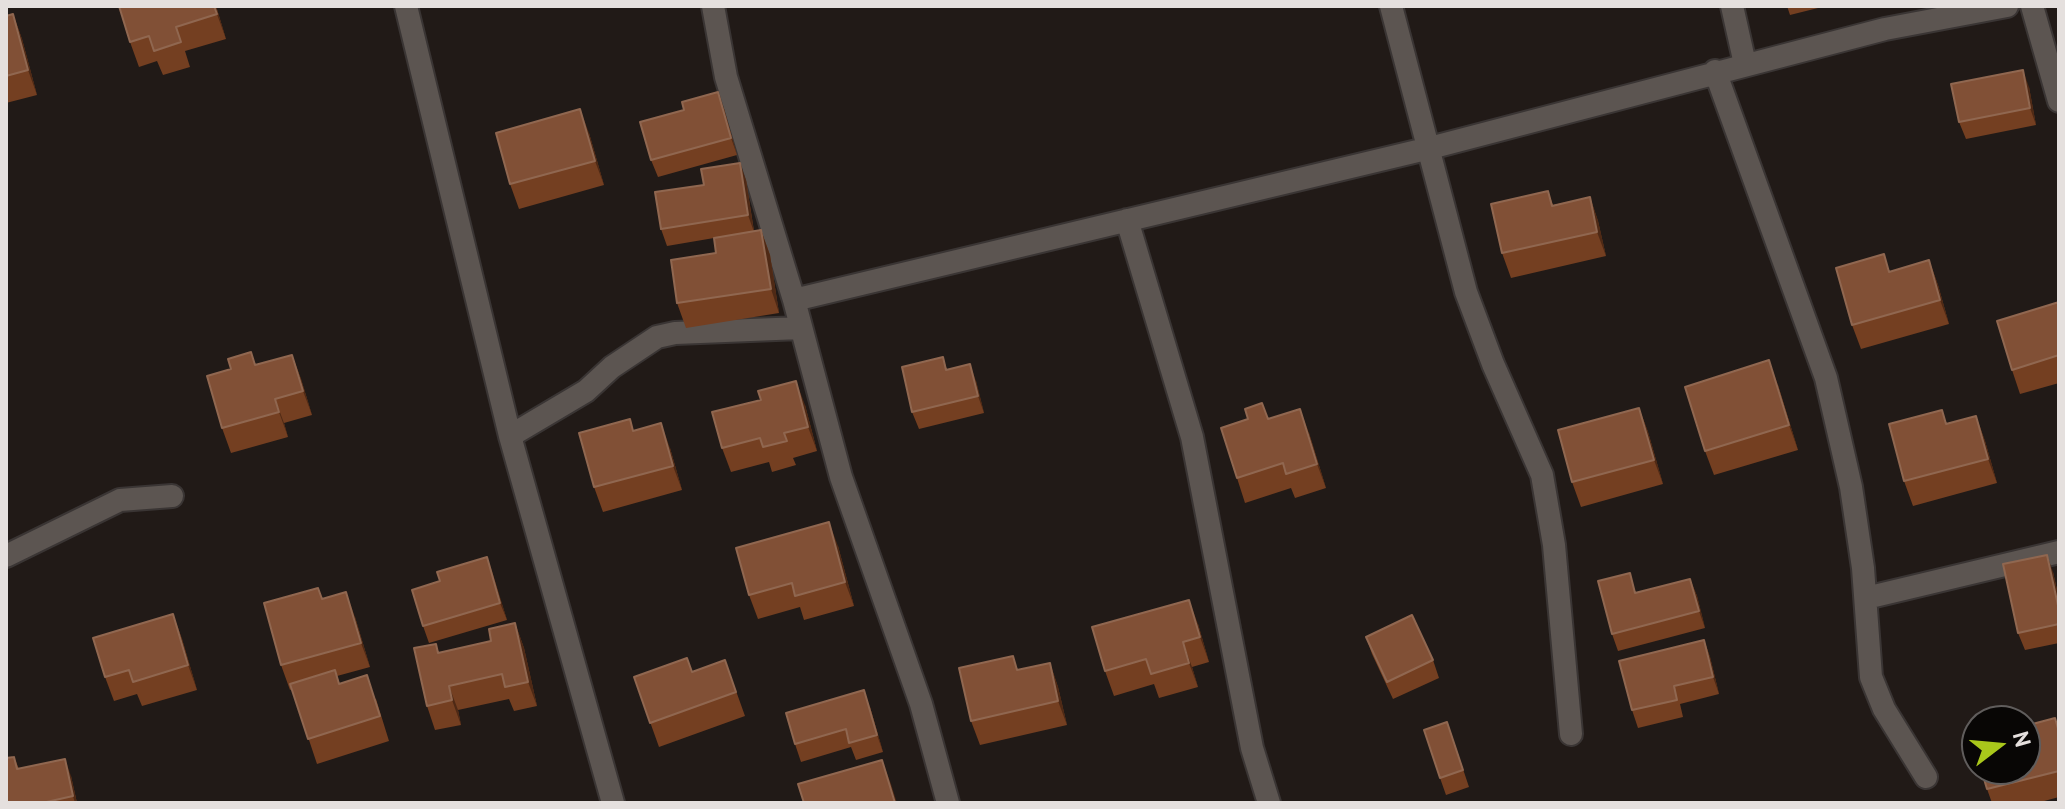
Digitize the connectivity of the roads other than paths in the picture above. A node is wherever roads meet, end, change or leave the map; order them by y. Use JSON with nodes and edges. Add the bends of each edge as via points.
{"nodes":[{"id":1,"x":406,"y":6,"type":"edge"},
{"id":2,"x":713,"y":6,"type":"edge"},
{"id":3,"x":1391,"y":6,"type":"edge"},
{"id":4,"x":1732,"y":6,"type":"edge"},
{"id":5,"x":2007,"y":6,"type":"edge"},
{"id":6,"x":2032,"y":6,"type":"edge"},
{"id":7,"x":1745,"y":64,"type":"junction"},
{"id":8,"x":1715,"y":71,"type":"junction"},
{"id":9,"x":2059,"y":101,"type":"edge"},
{"id":10,"x":1430,"y":148,"type":"junction"},
{"id":11,"x":1127,"y":220,"type":"junction"},
{"id":12,"x":794,"y":300,"type":"junction"},
{"id":13,"x":801,"y":328,"type":"junction"},
{"id":14,"x":510,"y":436,"type":"junction"},
{"id":15,"x":172,"y":496,"type":"dead end"},
{"id":16,"x":2059,"y":552,"type":"edge"},
{"id":17,"x":6,"y":556,"type":"edge"},
{"id":18,"x":1866,"y":598,"type":"junction"},
{"id":19,"x":1571,"y":734,"type":"dead end"},
{"id":20,"x":1926,"y":777,"type":"dead end"},
{"id":21,"x":613,"y":803,"type":"edge"},
{"id":22,"x":948,"y":803,"type":"edge"},
{"id":23,"x":1269,"y":803,"type":"edge"}],
"edges":[{"from":1,"to":14,"type":"street"},
{"from":2,"to":12,"type":"street","via":[[726,77]]},
{"from":3,"to":10,"type":"street"},
{"from":4,"to":7,"type":"street"},
{"from":5,"to":7,"type":"street"},
{"from":6,"to":9,"type":"street"},
{"from":7,"to":8,"type":"street"},
{"from":8,"to":10,"type":"street"},
{"from":8,"to":18,"type":"street","via":[[1826,378],[1851,487]]},
{"from":10,"to":11,"type":"street"},
{"from":10,"to":19,"type":"street","via":[[1466,292],[1542,475],[1554,545]]},
{"from":11,"to":12,"type":"street"},
{"from":11,"to":23,"type":"street","via":[[1192,437],[1252,748]]},
{"from":12,"to":13,"type":"street"},
{"from":13,"to":14,"type":"street","via":[[657,337],[586,391]]},
{"from":13,"to":22,"type":"street","via":[[841,477],[921,704]]},
{"from":14,"to":21,"type":"street"},
{"from":15,"to":17,"type":"street","via":[[120,500]]},
{"from":16,"to":18,"type":"street"},
{"from":18,"to":20,"type":"street","via":[[1871,677],[1884,709]]}]}
